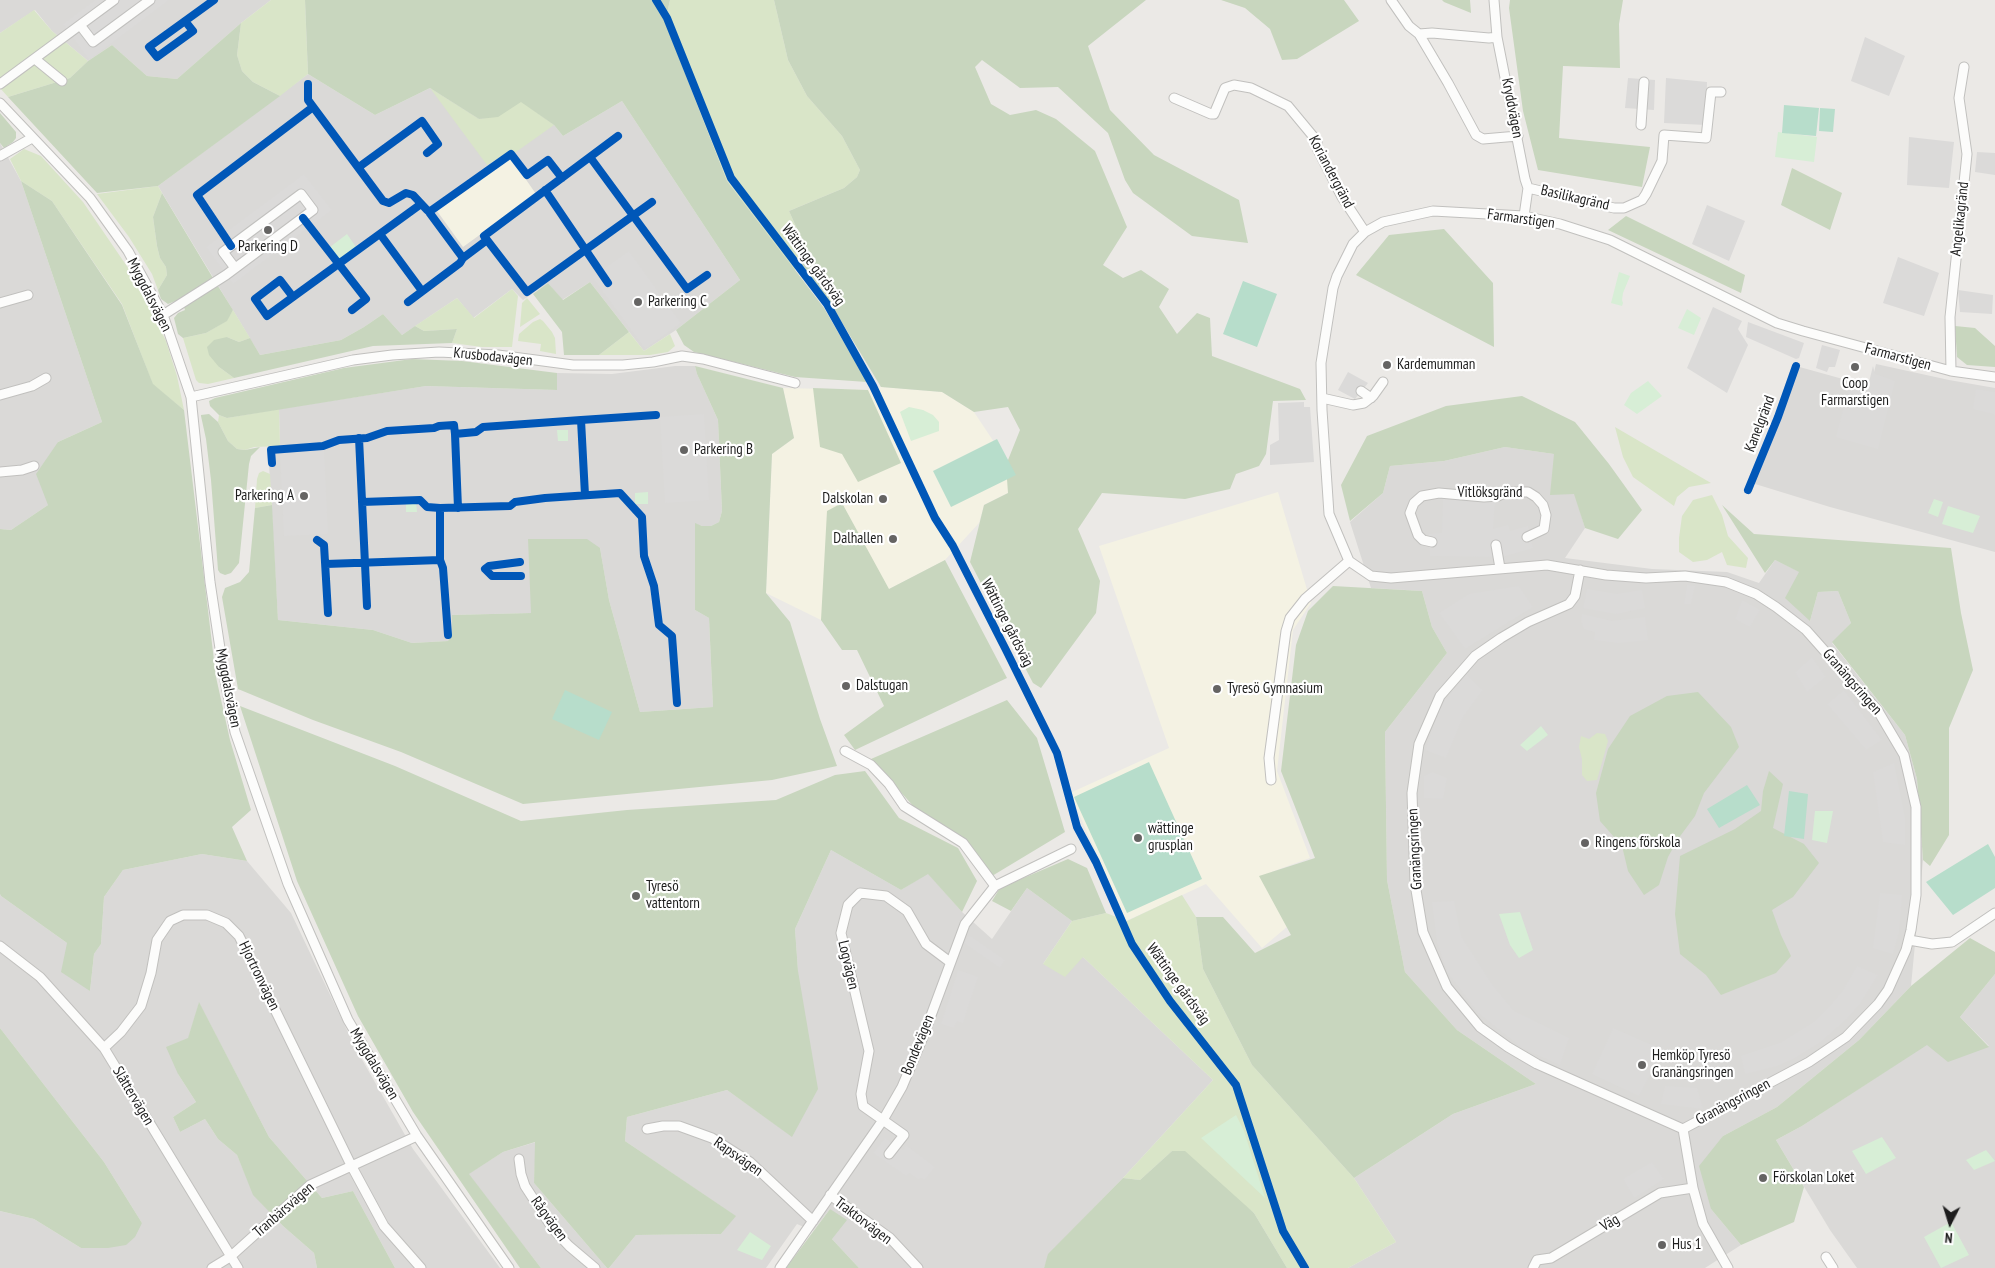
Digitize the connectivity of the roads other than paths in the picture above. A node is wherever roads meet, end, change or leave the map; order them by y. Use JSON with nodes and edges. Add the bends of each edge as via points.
{"nodes":[{"id":1,"x":114,"y":0,"type":"edge"},
{"id":2,"x":150,"y":0,"type":"edge"},
{"id":3,"x":1391,"y":0,"type":"edge"},
{"id":4,"x":1494,"y":0,"type":"edge"},
{"id":5,"x":80,"y":25,"type":"junction"},
{"id":6,"x":1419,"y":34,"type":"junction"},
{"id":7,"x":1497,"y":37,"type":"junction"},
{"id":8,"x":34,"y":59,"type":"junction"},
{"id":9,"x":1964,"y":67,"type":"dead end"},
{"id":10,"x":62,"y":81,"type":"dead end"},
{"id":11,"x":1644,"y":82,"type":"dead end"},
{"id":12,"x":0,"y":84,"type":"edge"},
{"id":13,"x":1721,"y":92,"type":"dead end"},
{"id":14,"x":1174,"y":98,"type":"dead end"},
{"id":15,"x":0,"y":103,"type":"edge"},
{"id":16,"x":1642,"y":125,"type":"dead end"},
{"id":17,"x":1518,"y":136,"type":"junction"},
{"id":18,"x":32,"y":138,"type":"junction"},
{"id":19,"x":0,"y":156,"type":"edge"},
{"id":20,"x":1528,"y":188,"type":"junction"},
{"id":21,"x":1524,"y":216,"type":"junction"},
{"id":22,"x":1365,"y":232,"type":"junction"},
{"id":23,"x":235,"y":268,"type":"junction"},
{"id":24,"x":28,"y":295,"type":"dead end"},
{"id":25,"x":0,"y":302,"type":"edge"},
{"id":26,"x":163,"y":315,"type":"junction"},
{"id":27,"x":1951,"y":371,"type":"junction"},
{"id":28,"x":1995,"y":377,"type":"edge"},
{"id":29,"x":46,"y":378,"type":"dead end"},
{"id":30,"x":1383,"y":382,"type":"dead end"},
{"id":31,"x":795,"y":383,"type":"dead end"},
{"id":32,"x":1361,"y":391,"type":"dead end"},
{"id":33,"x":0,"y":395,"type":"edge"},
{"id":34,"x":191,"y":396,"type":"junction"},
{"id":35,"x":1322,"y":398,"type":"junction"},
{"id":36,"x":1371,"y":398,"type":"junction"},
{"id":37,"x":34,"y":466,"type":"dead end"},
{"id":38,"x":0,"y":472,"type":"edge"},
{"id":39,"x":1527,"y":537,"type":"dead end"},
{"id":40,"x":1432,"y":542,"type":"dead end"},
{"id":41,"x":1496,"y":545,"type":"dead end"},
{"id":42,"x":1349,"y":562,"type":"junction"},
{"id":43,"x":1500,"y":568,"type":"junction"},
{"id":44,"x":1580,"y":570,"type":"junction"},
{"id":45,"x":845,"y":751,"type":"dead end"},
{"id":46,"x":1271,"y":780,"type":"dead end"},
{"id":47,"x":1071,"y":849,"type":"dead end"},
{"id":48,"x":995,"y":886,"type":"junction"},
{"id":49,"x":1995,"y":913,"type":"edge"},
{"id":50,"x":1909,"y":940,"type":"junction"},
{"id":51,"x":0,"y":946,"type":"edge"},
{"id":52,"x":950,"y":962,"type":"junction"},
{"id":53,"x":104,"y":1048,"type":"junction"},
{"id":54,"x":883,"y":1120,"type":"junction"},
{"id":55,"x":1683,"y":1129,"type":"junction"},
{"id":56,"x":648,"y":1130,"type":"dead end"},
{"id":57,"x":417,"y":1136,"type":"junction"},
{"id":58,"x":889,"y":1154,"type":"dead end"},
{"id":59,"x":519,"y":1159,"type":"dead end"},
{"id":60,"x":351,"y":1164,"type":"junction"},
{"id":61,"x":1693,"y":1188,"type":"junction"},
{"id":62,"x":830,"y":1195,"type":"junction"},
{"id":63,"x":813,"y":1221,"type":"junction"},
{"id":64,"x":230,"y":1257,"type":"junction"},
{"id":65,"x":1826,"y":1257,"type":"dead end"},
{"id":66,"x":212,"y":1268,"type":"edge"},
{"id":67,"x":238,"y":1268,"type":"edge"},
{"id":68,"x":421,"y":1268,"type":"edge"},
{"id":69,"x":509,"y":1268,"type":"edge"},
{"id":70,"x":595,"y":1268,"type":"edge"},
{"id":71,"x":780,"y":1268,"type":"edge"},
{"id":72,"x":918,"y":1268,"type":"edge"},
{"id":73,"x":1533,"y":1268,"type":"edge"},
{"id":74,"x":1728,"y":1268,"type":"edge"},
{"id":75,"x":1833,"y":1268,"type":"edge"}],
"edges":[{"from":1,"to":5,"type":"street"},
{"from":2,"to":5,"type":"street","via":[[93,42]]},
{"from":3,"to":6,"type":"street","via":[[1409,26]]},
{"from":4,"to":7,"type":"street","name":"Kryddvägen"},
{"from":5,"to":8,"type":"street"},
{"from":6,"to":7,"type":"street"},
{"from":6,"to":17,"type":"street","via":[[1476,135],[1483,138]]},
{"from":7,"to":17,"type":"street","name":"Kryddvägen"},
{"from":8,"to":10,"type":"street"},
{"from":8,"to":12,"type":"street"},
{"from":9,"to":27,"type":"street","name":"Angelikagränd","via":[[1959,98],[1966,154],[1950,317]]},
{"from":11,"to":16,"type":"street"},
{"from":13,"to":20,"type":"street","name":"Basilikagränd","via":[[1711,92],[1706,138],[1664,135],[1662,161],[1642,200],[1624,208],[1614,208]]},
{"from":14,"to":22,"type":"street","name":"Koriandergränd","via":[[1214,114],[1225,88],[1234,85],[1251,88],[1288,106],[1317,141],[1317,148],[1342,197]]},
{"from":15,"to":18,"type":"street","name":"Myggdalsvägen"},
{"from":17,"to":20,"type":"street","name":"Kryddvägen"},
{"from":18,"to":19,"type":"street"},
{"from":18,"to":26,"type":"street","name":"Myggdalsvägen","via":[[90,198],[128,251]]},
{"from":20,"to":21,"type":"street","name":"Kryddvägen"},
{"from":21,"to":22,"type":"street","name":"Farmarstigen","via":[[1433,211],[1383,222]]},
{"from":21,"to":27,"type":"street","name":"Farmarstigen","via":[[1610,240],[1777,323]]},
{"from":22,"to":35,"type":"street","name":"Farmarstigen","via":[[1353,244],[1333,288],[1321,363]]},
{"from":23,"to":23,"type":"street","via":[[313,210],[300,194],[223,252]]},
{"from":23,"to":26,"type":"street"},
{"from":24,"to":25,"type":"street"},
{"from":26,"to":34,"type":"street","name":"Myggdalsvägen"},
{"from":27,"to":28,"type":"street","name":"Farmarstigen"},
{"from":29,"to":33,"type":"street","via":[[32,386]]},
{"from":30,"to":36,"type":"street"},
{"from":31,"to":34,"type":"street","name":"Krusbodavägen","via":[[682,356],[623,365],[573,365],[439,352],[353,360]]},
{"from":32,"to":36,"type":"street"},
{"from":34,"to":57,"type":"street","name":"Myggdalsvägen","via":[[210,582],[236,732],[288,884],[348,1020]]},
{"from":35,"to":36,"type":"street","via":[[1353,405]]},
{"from":35,"to":42,"type":"street","name":"Farmarstigen","via":[[1329,514]]},
{"from":37,"to":38,"type":"street"},
{"from":39,"to":40,"type":"street","name":"Vitlöksgränd","via":[[1544,529],[1546,515],[1543,505],[1528,492],[1484,497],[1439,493],[1422,496],[1410,513],[1418,535]]},
{"from":41,"to":43,"type":"street"},
{"from":42,"to":43,"type":"street","via":[[1371,576],[1391,578]]},
{"from":42,"to":46,"type":"street","via":[[1305,599],[1290,618],[1269,758]]},
{"from":43,"to":44,"type":"street","via":[[1547,565]]},
{"from":44,"to":50,"type":"street","name":"Granängsringen","via":[[1606,575],[1685,576],[1726,582],[1756,594],[1806,630],[1878,711],[1904,755],[1916,807],[1916,895]]},
{"from":44,"to":55,"type":"street","name":"Granängsringen","via":[[1575,596],[1569,604],[1528,622],[1475,656],[1440,696],[1419,744],[1412,793],[1415,884],[1423,932],[1447,986],[1480,1026],[1538,1064]]},
{"from":45,"to":48,"type":"street","via":[[871,765],[904,806],[963,843]]},
{"from":47,"to":48,"type":"street","name":"Bondevägen"},
{"from":48,"to":52,"type":"street","name":"Bondevägen","via":[[965,924]]},
{"from":49,"to":50,"type":"street","via":[[1952,942],[1932,944]]},
{"from":50,"to":55,"type":"street","name":"Granängsringen","via":[[1888,990],[1846,1037],[1809,1062]]},
{"from":51,"to":53,"type":"street","name":"Slåttervägen","via":[[40,976]]},
{"from":52,"to":54,"type":"street","name":"Bondevägen","via":[[902,1087]]},
{"from":52,"to":54,"type":"street","name":"Logvägen","via":[[926,944],[907,911],[886,896],[860,893],[848,906],[841,932],[869,1052],[861,1094],[863,1106]]},
{"from":53,"to":60,"type":"street","name":"Hjortronvägen","via":[[141,1006],[157,940],[170,921],[183,915],[207,915],[226,923],[239,936]]},
{"from":53,"to":64,"type":"street","name":"Slåttervägen"},
{"from":54,"to":58,"type":"street","via":[[904,1135]]},
{"from":54,"to":62,"type":"street","name":"Bondevägen"},
{"from":55,"to":61,"type":"street"},
{"from":56,"to":63,"type":"street","name":"Rapsvägen","via":[[679,1126],[712,1138],[750,1162]]},
{"from":57,"to":60,"type":"street","name":"Tranbärsvägen"},
{"from":57,"to":69,"type":"street","name":"Myggdalsvägen"},
{"from":59,"to":70,"type":"street","name":"Rågvägen","via":[[525,1186],[553,1229]]},
{"from":60,"to":64,"type":"street","name":"Tranbärsvägen","via":[[310,1185]]},
{"from":60,"to":68,"type":"street","via":[[384,1226]]},
{"from":61,"to":73,"type":"street","name":"Väg","via":[[1660,1193],[1551,1258],[1537,1260]]},
{"from":61,"to":74,"type":"street","via":[[1703,1224]]},
{"from":62,"to":63,"type":"street","name":"Bondevägen"},
{"from":62,"to":72,"type":"street","name":"Traktorvägen","via":[[890,1238]]},
{"from":63,"to":71,"type":"street","name":"Bondevägen"},
{"from":64,"to":66,"type":"street","name":"Tranbärsvägen"},
{"from":64,"to":67,"type":"street","name":"Slåttervägen"},
{"from":65,"to":75,"type":"street"}]}
